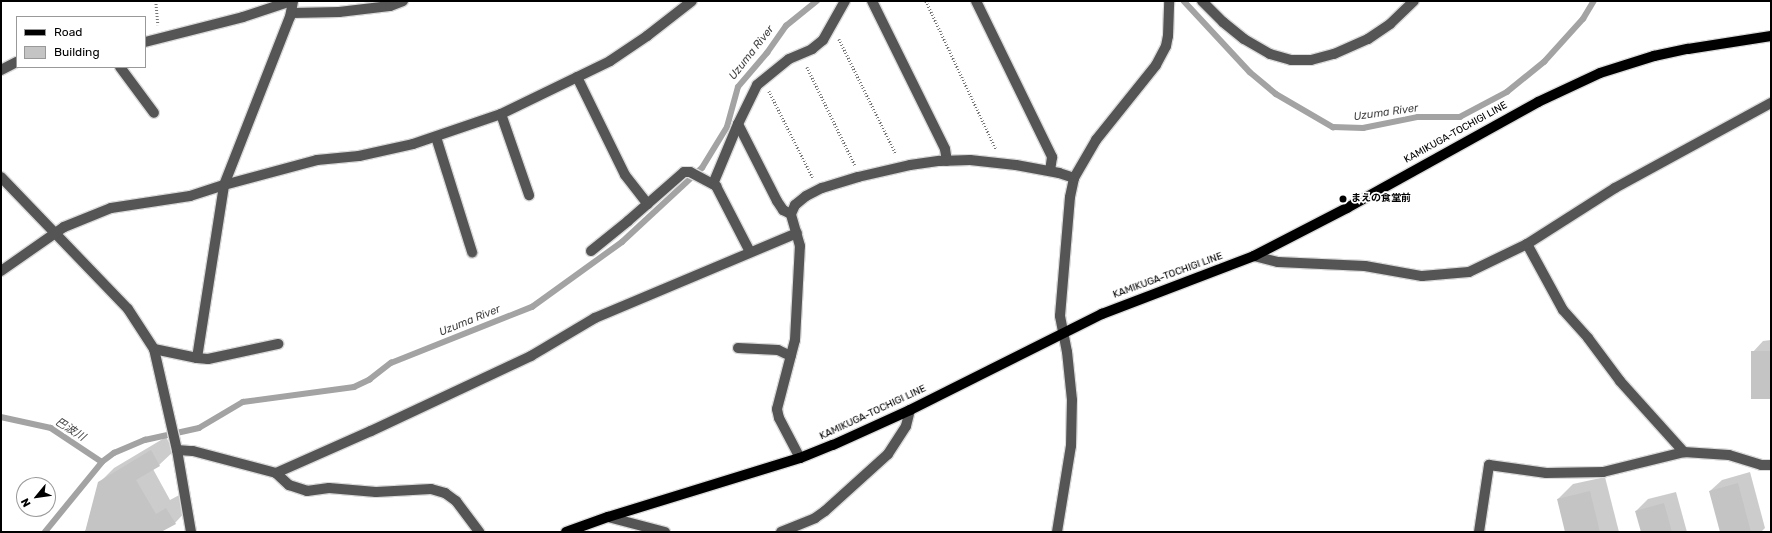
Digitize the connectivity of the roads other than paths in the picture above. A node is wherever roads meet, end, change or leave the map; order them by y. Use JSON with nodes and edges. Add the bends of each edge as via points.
{"nodes":[{"id":1,"x":292,"y":1,"type":"edge"},
{"id":2,"x":403,"y":1,"type":"edge"},
{"id":3,"x":692,"y":1,"type":"edge"},
{"id":4,"x":844,"y":1,"type":"edge"},
{"id":5,"x":872,"y":1,"type":"edge"},
{"id":6,"x":976,"y":1,"type":"edge"},
{"id":7,"x":1169,"y":1,"type":"edge"},
{"id":8,"x":1202,"y":1,"type":"edge"},
{"id":9,"x":1414,"y":1,"type":"edge"},
{"id":10,"x":292,"y":13,"type":"junction"},
{"id":11,"x":1771,"y":36,"type":"edge"},
{"id":12,"x":146,"y":42,"type":"edge"},
{"id":13,"x":16,"y":62,"type":"edge"},
{"id":14,"x":121,"y":68,"type":"edge"},
{"id":15,"x":1,"y":70,"type":"edge"},
{"id":16,"x":578,"y":77,"type":"junction"},
{"id":17,"x":1771,"y":102,"type":"edge"},
{"id":18,"x":154,"y":113,"type":"dead end"},
{"id":19,"x":501,"y":114,"type":"junction"},
{"id":20,"x":738,"y":124,"type":"junction"},
{"id":21,"x":436,"y":137,"type":"junction"},
{"id":22,"x":947,"y":161,"type":"junction"},
{"id":23,"x":1050,"y":171,"type":"junction"},
{"id":24,"x":1,"y":177,"type":"edge"},
{"id":25,"x":1074,"y":178,"type":"junction"},
{"id":26,"x":710,"y":182,"type":"junction"},
{"id":27,"x":224,"y":185,"type":"junction"},
{"id":28,"x":529,"y":195,"type":"dead end"},
{"id":29,"x":648,"y":204,"type":"junction"},
{"id":30,"x":791,"y":214,"type":"junction"},
{"id":31,"x":796,"y":233,"type":"junction"},
{"id":32,"x":56,"y":234,"type":"junction"},
{"id":33,"x":1527,"y":244,"type":"junction"},
{"id":34,"x":591,"y":251,"type":"dead end"},
{"id":35,"x":472,"y":252,"type":"dead end"},
{"id":36,"x":750,"y":252,"type":"junction"},
{"id":37,"x":1254,"y":256,"type":"junction"},
{"id":38,"x":1,"y":271,"type":"edge"},
{"id":39,"x":1063,"y":333,"type":"junction"},
{"id":40,"x":278,"y":344,"type":"dead end"},
{"id":41,"x":738,"y":348,"type":"dead end"},
{"id":42,"x":154,"y":349,"type":"junction"},
{"id":43,"x":791,"y":356,"type":"junction"},
{"id":44,"x":197,"y":358,"type":"junction"},
{"id":45,"x":910,"y":410,"type":"junction"},
{"id":46,"x":177,"y":447,"type":"junction"},
{"id":47,"x":1684,"y":452,"type":"junction"},
{"id":48,"x":800,"y":458,"type":"junction"},
{"id":49,"x":1771,"y":464,"type":"edge"},
{"id":50,"x":276,"y":473,"type":"junction"},
{"id":51,"x":608,"y":517,"type":"junction"},
{"id":52,"x":191,"y":532,"type":"edge"},
{"id":53,"x":479,"y":532,"type":"edge"},
{"id":54,"x":566,"y":532,"type":"edge"},
{"id":55,"x":665,"y":532,"type":"edge"},
{"id":56,"x":781,"y":532,"type":"edge"},
{"id":57,"x":1057,"y":532,"type":"edge"},
{"id":58,"x":1479,"y":532,"type":"edge"}],
"edges":[{"from":1,"to":10,"type":"street"},
{"from":1,"to":12,"type":"street","via":[[243,17]]},
{"from":2,"to":10,"type":"street","via":[[390,6],[339,12]]},
{"from":3,"to":16,"type":"street","via":[[610,61]]},
{"from":4,"to":20,"type":"street","via":[[823,40],[812,49],[789,59],[757,85]]},
{"from":5,"to":22,"type":"street","via":[[944,149]]},
{"from":6,"to":23,"type":"street","via":[[1052,157]]},
{"from":7,"to":25,"type":"street","via":[[1168,36],[1163,52],[1142,84],[1096,140]]},
{"from":8,"to":9,"type":"street","via":[[1244,39],[1270,54],[1291,60],[1311,60],[1334,54],[1368,39],[1390,24]]},
{"from":10,"to":27,"type":"street"},
{"from":11,"to":37,"type":"main road","name":"KAMIKUGA-TOCHIGI LINE","via":[[1654,56],[1593,76],[1538,102],[1347,208]]},
{"from":13,"to":15,"type":"street"},
{"from":14,"to":18,"type":"street"},
{"from":16,"to":19,"type":"street"},
{"from":16,"to":29,"type":"street","via":[[625,175]]},
{"from":17,"to":33,"type":"street","via":[[1615,188]]},
{"from":19,"to":21,"type":"street"},
{"from":19,"to":28,"type":"street"},
{"from":20,"to":26,"type":"street"},
{"from":20,"to":30,"type":"street","via":[[783,210]]},
{"from":21,"to":27,"type":"street","via":[[359,156],[317,160]]},
{"from":21,"to":35,"type":"street"},
{"from":22,"to":23,"type":"street","via":[[970,160]]},
{"from":22,"to":30,"type":"street","via":[[901,167],[819,189],[795,205]]},
{"from":23,"to":25,"type":"street"},
{"from":24,"to":32,"type":"street"},
{"from":25,"to":39,"type":"street","via":[[1070,197],[1060,316]]},
{"from":26,"to":29,"type":"street","via":[[690,172],[684,172]]},
{"from":26,"to":36,"type":"street"},
{"from":27,"to":32,"type":"street","via":[[190,196],[111,208],[82,218]]},
{"from":27,"to":44,"type":"street"},
{"from":29,"to":34,"type":"street"},
{"from":30,"to":31,"type":"street"},
{"from":31,"to":36,"type":"street"},
{"from":31,"to":43,"type":"street","via":[[800,246],[799,296]]},
{"from":32,"to":38,"type":"street"},
{"from":32,"to":42,"type":"street","via":[[128,309]]},
{"from":33,"to":37,"type":"street","via":[[1469,272],[1422,276],[1365,266],[1278,262]]},
{"from":33,"to":47,"type":"street","via":[[1563,310],[1620,381]]},
{"from":36,"to":50,"type":"street","via":[[595,318],[531,356]]},
{"from":37,"to":39,"type":"main road","name":"KAMIKUGA-TOCHIGI LINE","via":[[1135,300]]},
{"from":39,"to":45,"type":"main road","name":"KAMIKUGA-TOCHIGI LINE"},
{"from":39,"to":57,"type":"street","via":[[1072,400],[1071,446]]},
{"from":40,"to":44,"type":"street"},
{"from":41,"to":43,"type":"street","via":[[778,350]]},
{"from":42,"to":44,"type":"street"},
{"from":42,"to":46,"type":"street"},
{"from":43,"to":48,"type":"street","via":[[777,409],[779,418]]},
{"from":45,"to":48,"type":"main road","name":"KAMIKUGA-TOCHIGI LINE"},
{"from":45,"to":56,"type":"street","via":[[906,426],[888,454],[816,518]]},
{"from":46,"to":50,"type":"street"},
{"from":46,"to":52,"type":"street"},
{"from":47,"to":49,"type":"street","via":[[1729,455],[1761,465]]},
{"from":47,"to":58,"type":"street","via":[[1603,472],[1546,473],[1490,465]]},
{"from":48,"to":51,"type":"main road","name":"KAMIKUGA-TOCHIGI LINE"},
{"from":50,"to":53,"type":"street","via":[[289,485],[307,491],[329,488],[376,492],[431,490],[445,493],[456,501]]},
{"from":51,"to":54,"type":"main road","name":"KAMIKUGA-TOCHIGI LINE"},
{"from":51,"to":55,"type":"street"}]}
